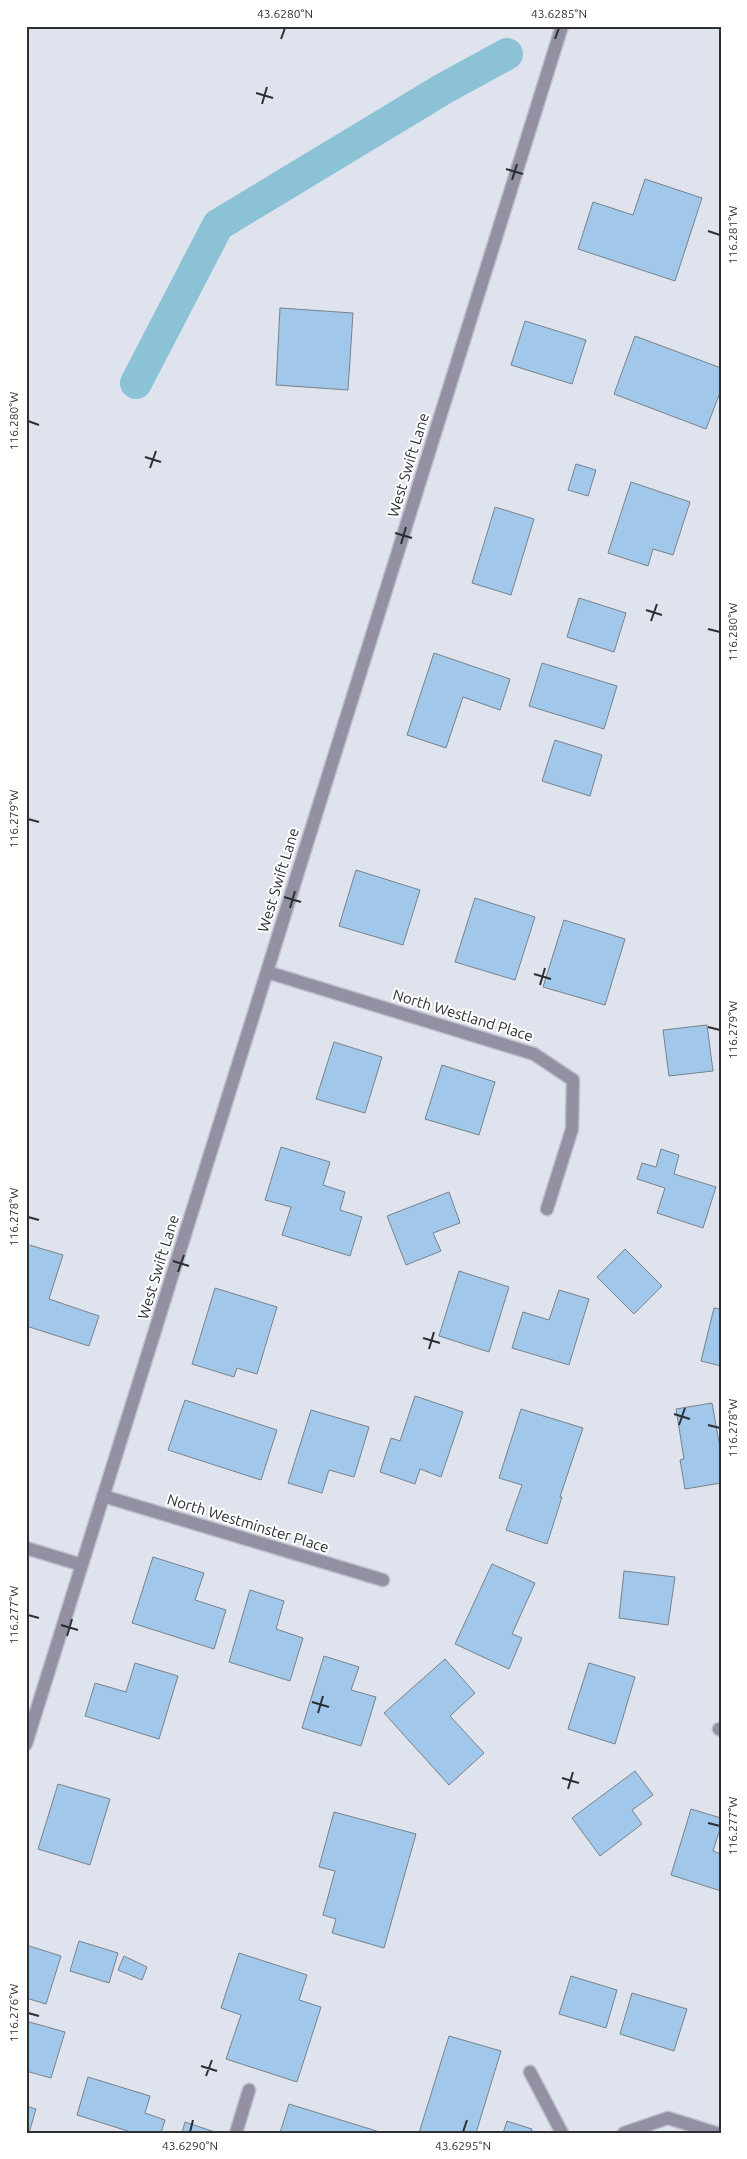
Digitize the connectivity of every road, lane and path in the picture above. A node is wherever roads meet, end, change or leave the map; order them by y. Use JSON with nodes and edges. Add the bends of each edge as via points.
{"nodes":[{"id":1,"x":562,"y":26,"type":"edge"},
{"id":2,"x":267,"y":972,"type":"junction"},
{"id":3,"x":547,"y":1209,"type":"dead end"},
{"id":4,"x":103,"y":1496,"type":"junction"},
{"id":5,"x":26,"y":1548,"type":"edge"},
{"id":6,"x":82,"y":1565,"type":"junction"},
{"id":7,"x":383,"y":1580,"type":"dead end"},
{"id":8,"x":26,"y":1744,"type":"edge"},
{"id":9,"x":530,"y":2072,"type":"dead end"},
{"id":10,"x":249,"y":2090,"type":"dead end"},
{"id":11,"x":236,"y":2133,"type":"edge"},
{"id":12,"x":562,"y":2133,"type":"edge"},
{"id":13,"x":624,"y":2133,"type":"edge"},
{"id":14,"x":716,"y":2133,"type":"edge"}],
"edges":[{"from":1,"to":2,"type":"street","name":"West Swift Lane"},
{"from":2,"to":3,"type":"street","name":"North Westland Place","via":[[534,1054],[573,1080],[572,1129]]},
{"from":2,"to":4,"type":"street","name":"West Swift Lane"},
{"from":4,"to":6,"type":"street","name":"West Swift Lane"},
{"from":4,"to":7,"type":"street","name":"North Westminster Place"},
{"from":5,"to":6,"type":"street"},
{"from":6,"to":8,"type":"street","name":"West Swift Lane"},
{"from":9,"to":12,"type":"street"},
{"from":10,"to":11,"type":"street"},
{"from":13,"to":14,"type":"street","via":[[668,2118]]}]}
